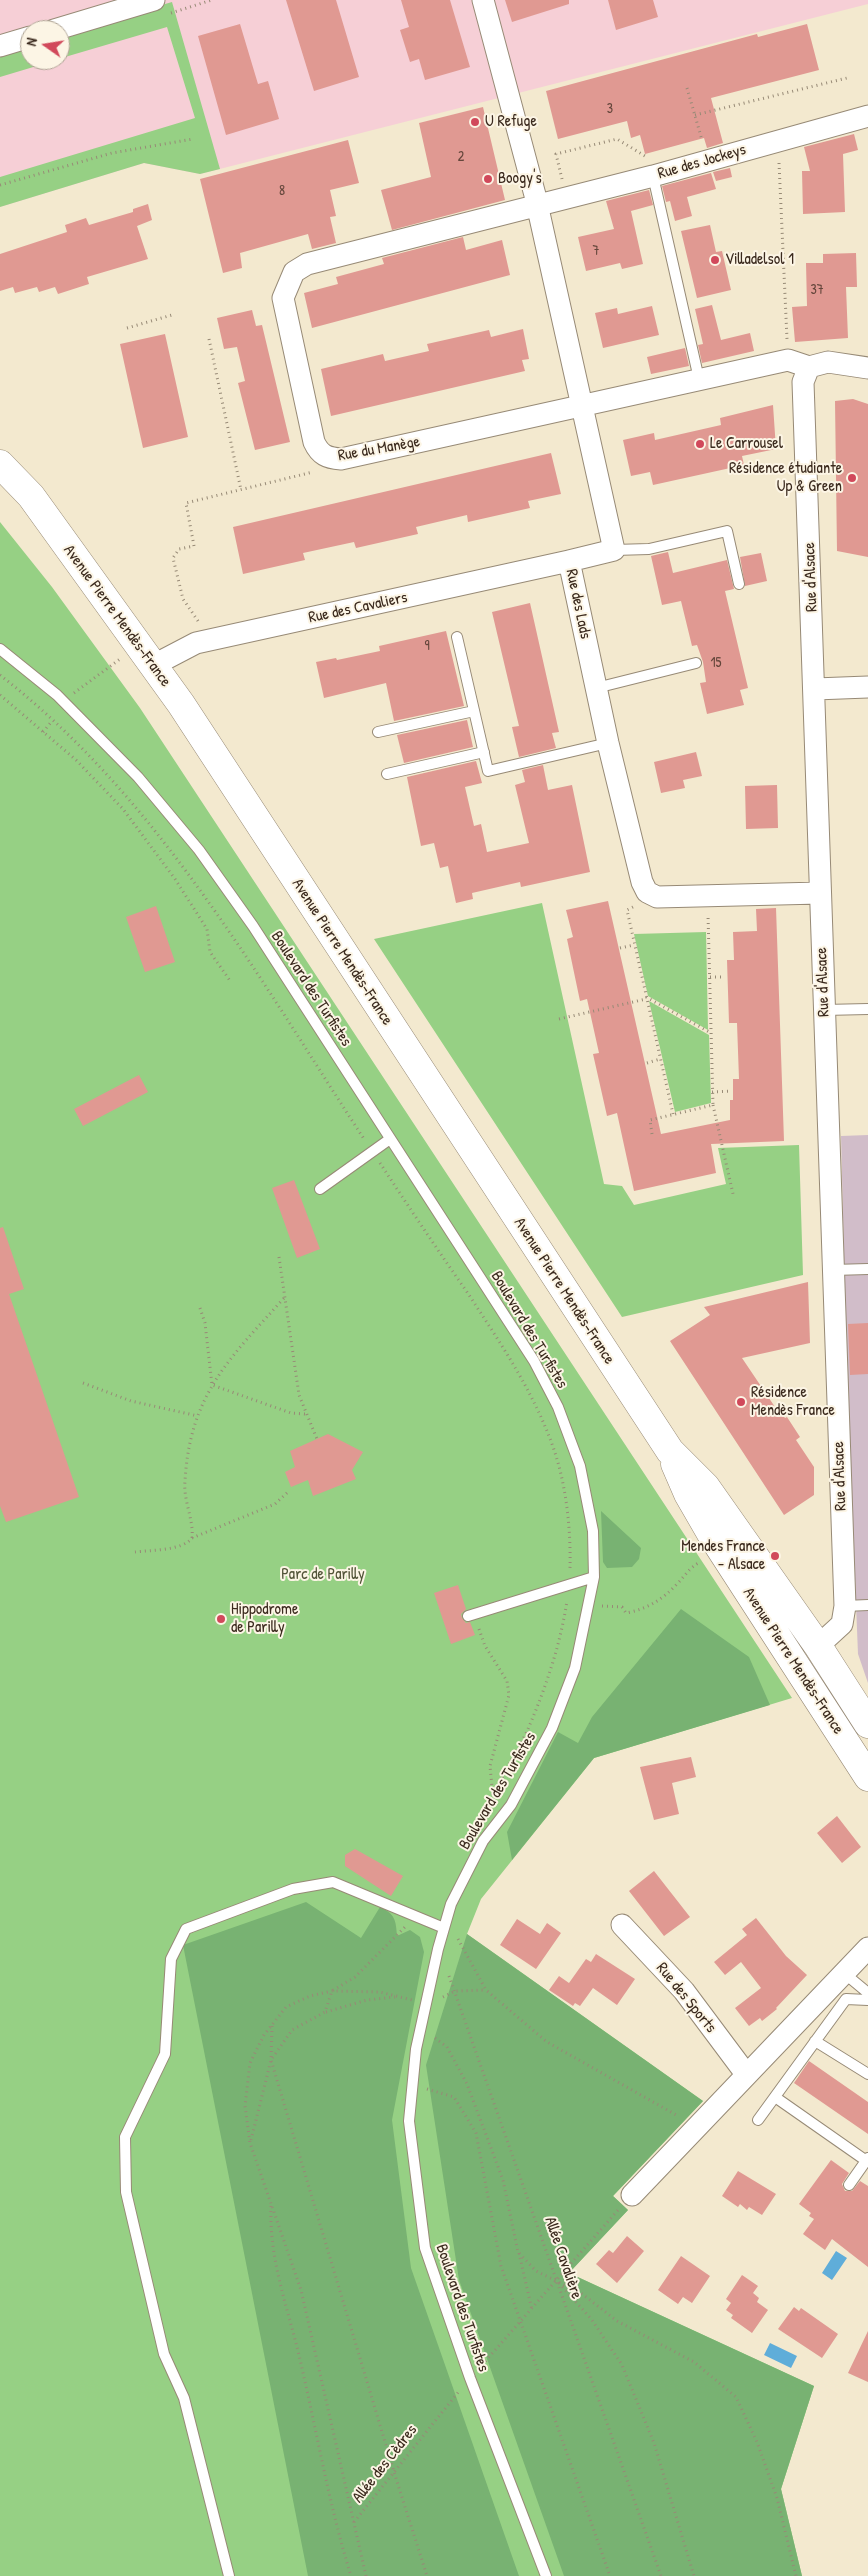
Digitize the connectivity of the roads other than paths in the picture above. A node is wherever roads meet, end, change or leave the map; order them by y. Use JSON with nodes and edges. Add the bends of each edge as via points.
{"nodes":[{"id":1,"x":154,"y":0,"type":"edge"},
{"id":2,"x":483,"y":0,"type":"edge"},
{"id":3,"x":70,"y":25,"type":"edge"},
{"id":4,"x":20,"y":40,"type":"edge"},
{"id":5,"x":0,"y":46,"type":"edge"},
{"id":6,"x":868,"y":116,"type":"edge"},
{"id":7,"x":653,"y":176,"type":"junction"},
{"id":8,"x":536,"y":205,"type":"junction"},
{"id":9,"x":809,"y":367,"type":"junction"},
{"id":10,"x":868,"y":368,"type":"edge"},
{"id":11,"x":699,"y":379,"type":"junction"},
{"id":12,"x":583,"y":406,"type":"junction"},
{"id":13,"x":0,"y":464,"type":"edge"},
{"id":14,"x":614,"y":550,"type":"junction"},
{"id":15,"x":569,"y":561,"type":"junction"},
{"id":16,"x":739,"y":584,"type":"dead end"},
{"id":17,"x":457,"y":638,"type":"dead end"},
{"id":18,"x":0,"y":649,"type":"edge"},
{"id":19,"x":145,"y":656,"type":"junction"},
{"id":20,"x":696,"y":663,"type":"dead end"},
{"id":21,"x":868,"y":687,"type":"edge"},
{"id":22,"x":596,"y":688,"type":"junction"},
{"id":23,"x":815,"y":689,"type":"junction"},
{"id":24,"x":474,"y":711,"type":"junction"},
{"id":25,"x":378,"y":732,"type":"dead end"},
{"id":26,"x":608,"y":743,"type":"junction"},
{"id":27,"x":484,"y":752,"type":"junction"},
{"id":28,"x":387,"y":774,"type":"dead end"},
{"id":29,"x":820,"y":893,"type":"junction"},
{"id":30,"x":868,"y":1009,"type":"edge"},
{"id":31,"x":824,"y":1010,"type":"junction"},
{"id":32,"x":390,"y":1139,"type":"junction"},
{"id":33,"x":320,"y":1189,"type":"dead end"},
{"id":34,"x":868,"y":1269,"type":"edge"},
{"id":35,"x":833,"y":1270,"type":"junction"},
{"id":36,"x":697,"y":1490,"type":"junction"},
{"id":37,"x":594,"y":1577,"type":"junction"},
{"id":38,"x":868,"y":1605,"type":"edge"},
{"id":39,"x":845,"y":1606,"type":"junction"},
{"id":40,"x":471,"y":1615,"type":"road end"},
{"id":41,"x":818,"y":1646,"type":"junction"},
{"id":42,"x":868,"y":1724,"type":"edge"},
{"id":43,"x":868,"y":1777,"type":"edge"},
{"id":44,"x":622,"y":1924,"type":"dead end"},
{"id":45,"x":443,"y":1930,"type":"junction"},
{"id":46,"x":868,"y":1948,"type":"edge"},
{"id":47,"x":844,"y":1972,"type":"junction"},
{"id":48,"x":868,"y":1993,"type":"edge"},
{"id":49,"x":868,"y":2000,"type":"edge"},
{"id":50,"x":815,"y":2041,"type":"junction"},
{"id":51,"x":746,"y":2074,"type":"junction"},
{"id":52,"x":868,"y":2074,"type":"edge"},
{"id":53,"x":775,"y":2097,"type":"junction"},
{"id":54,"x":758,"y":2120,"type":"dead end"},
{"id":55,"x":867,"y":2160,"type":"edge"},
{"id":56,"x":850,"y":2185,"type":"dead end"},
{"id":57,"x":632,"y":2195,"type":"road end"},
{"id":58,"x":229,"y":2576,"type":"edge"},
{"id":59,"x":546,"y":2576,"type":"edge"}],
"edges":[{"from":1,"to":3,"type":"street"},
{"from":2,"to":8,"type":"street"},
{"from":4,"to":5,"type":"street"},
{"from":6,"to":7,"type":"street","name":"Rue des Jockeys"},
{"from":7,"to":8,"type":"street","name":"Rue des Jockeys"},
{"from":7,"to":11,"type":"lane"},
{"from":8,"to":12,"type":"street"},
{"from":8,"to":12,"type":"street","name":"Rue du Manège","via":[[308,264],[294,272],[283,298],[314,442],[319,453],[341,459]]},
{"from":9,"to":10,"type":"street","via":[[828,362]]},
{"from":9,"to":11,"type":"street","name":"Rue du Manège","via":[[788,360]]},
{"from":9,"to":23,"type":"street","name":"Rue d'Alsace","via":[[803,382]]},
{"from":11,"to":12,"type":"street","name":"Rue du Manège"},
{"from":12,"to":14,"type":"street"},
{"from":13,"to":19,"type":"main road","name":"Avenue Pierre Mendès-France","via":[[31,496]]},
{"from":14,"to":15,"type":"street","name":"Rue des Lads"},
{"from":14,"to":16,"type":"lane","via":[[649,549],[727,531]]},
{"from":15,"to":19,"type":"street","name":"Rue des Cavaliers"},
{"from":15,"to":22,"type":"street","name":"Rue des Lads"},
{"from":17,"to":24,"type":"lane"},
{"from":18,"to":32,"type":"lane","name":"Boulevard des Turfistes","via":[[64,702],[138,777],[199,850],[253,926]]},
{"from":19,"to":36,"type":"main road","name":"Avenue Pierre Mendès-France","via":[[181,704]]},
{"from":20,"to":22,"type":"lane"},
{"from":21,"to":23,"type":"street"},
{"from":22,"to":26,"type":"street","name":"Rue des Lads"},
{"from":23,"to":29,"type":"street","name":"Rue d'Alsace"},
{"from":24,"to":25,"type":"lane"},
{"from":24,"to":27,"type":"lane"},
{"from":26,"to":27,"type":"lane","via":[[488,771]]},
{"from":26,"to":29,"type":"street","name":"Rue des Lads","via":[[647,892],[657,897]]},
{"from":27,"to":28,"type":"lane"},
{"from":29,"to":31,"type":"street","name":"Rue d'Alsace"},
{"from":30,"to":31,"type":"lane"},
{"from":31,"to":35,"type":"street","name":"Rue d'Alsace"},
{"from":32,"to":33,"type":"lane"},
{"from":32,"to":37,"type":"lane","name":"Boulevard des Turfistes","via":[[534,1361],[558,1407],[582,1474],[594,1531]]},
{"from":34,"to":35,"type":"lane"},
{"from":35,"to":39,"type":"street","name":"Rue d'Alsace"},
{"from":36,"to":41,"type":"main road","name":"Avenue Pierre Mendès-France"},
{"from":36,"to":43,"type":"main road","name":"Avenue Pierre Mendès-France","via":[[722,1551]]},
{"from":37,"to":40,"type":"lane"},
{"from":37,"to":45,"type":"lane","name":"Boulevard des Turfistes","via":[[575,1668],[552,1728],[510,1804],[483,1841],[451,1904]]},
{"from":38,"to":39,"type":"lane"},
{"from":39,"to":41,"type":"street","name":"Rue d'Alsace","via":[[842,1624]]},
{"from":41,"to":42,"type":"main road","name":"Avenue Pierre Mendès-France"},
{"from":44,"to":51,"type":"street","name":"Rue des Sports","via":[[684,1991]]},
{"from":45,"to":58,"type":"lane","via":[[333,1882],[293,1889],[186,1929],[171,1959],[165,2054],[125,2137],[126,2192],[164,2354],[184,2398]]},
{"from":45,"to":59,"type":"lane","name":"Boulevard des Turfistes","via":[[416,2048],[409,2120],[424,2248]]},
{"from":46,"to":47,"type":"street"},
{"from":47,"to":48,"type":"lane"},
{"from":47,"to":51,"type":"street"},
{"from":49,"to":50,"type":"lane","via":[[846,1999]]},
{"from":50,"to":52,"type":"lane"},
{"from":50,"to":53,"type":"lane"},
{"from":51,"to":57,"type":"street"},
{"from":53,"to":54,"type":"lane"},
{"from":53,"to":55,"type":"lane"},
{"from":55,"to":56,"type":"lane"}]}
